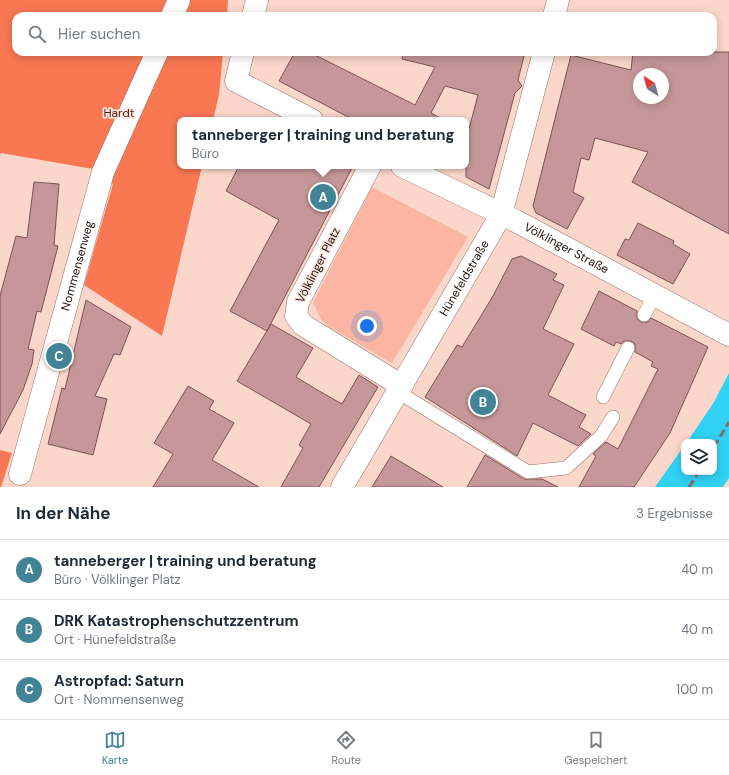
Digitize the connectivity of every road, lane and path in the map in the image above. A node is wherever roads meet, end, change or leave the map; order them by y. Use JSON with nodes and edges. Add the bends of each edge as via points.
{"nodes":[{"id":1,"x":179,"y":0,"type":"edge"},
{"id":2,"x":257,"y":0,"type":"edge"},
{"id":3,"x":558,"y":0,"type":"edge"},
{"id":4,"x":174,"y":12,"type":"edge"},
{"id":5,"x":254,"y":12,"type":"edge"},
{"id":6,"x":555,"y":12,"type":"edge"},
{"id":7,"x":154,"y":56,"type":"edge"},
{"id":8,"x":242,"y":56,"type":"edge"},
{"id":9,"x":543,"y":56,"type":"edge"},
{"id":10,"x":306,"y":117,"type":"edge"},
{"id":11,"x":368,"y":169,"type":"edge"},
{"id":12,"x":408,"y":169,"type":"edge"},
{"id":13,"x":501,"y":214,"type":"junction"},
{"id":14,"x":655,"y":295,"type":"junction"},
{"id":15,"x":644,"y":315,"type":"dead end"},
{"id":16,"x":723,"y":332,"type":"edge"},
{"id":17,"x":628,"y":348,"type":"dead end"},
{"id":18,"x":400,"y":389,"type":"junction"},
{"id":19,"x":603,"y":397,"type":"dead end"},
{"id":20,"x":613,"y":417,"type":"dead end"},
{"id":21,"x":18,"y":481,"type":"edge"},
{"id":22,"x":342,"y":487,"type":"edge"}],
"edges":[{"from":1,"to":4,"type":"street"},
{"from":2,"to":5,"type":"street"},
{"from":3,"to":6,"type":"street"},
{"from":7,"to":21,"type":"street","name":"Nommensenweg","via":[[104,172]]},
{"from":8,"to":10,"type":"street","via":[[236,81]]},
{"from":9,"to":13,"type":"street","name":"Hünefeldstraße"},
{"from":11,"to":18,"type":"street","name":"Völklinger Platz","via":[[298,302],[296,316],[303,326]]},
{"from":12,"to":13,"type":"street","name":"Völklinger Straße"},
{"from":13,"to":14,"type":"street","name":"Völklinger Straße"},
{"from":13,"to":18,"type":"street","name":"Hünefeldstraße"},
{"from":14,"to":15,"type":"lane"},
{"from":14,"to":16,"type":"street","name":"Völklinger Straße"},
{"from":17,"to":19,"type":"lane"},
{"from":18,"to":20,"type":"lane","via":[[528,472],[566,468],[601,436]]},
{"from":18,"to":22,"type":"street","name":"Hünefeldstraße"}]}
